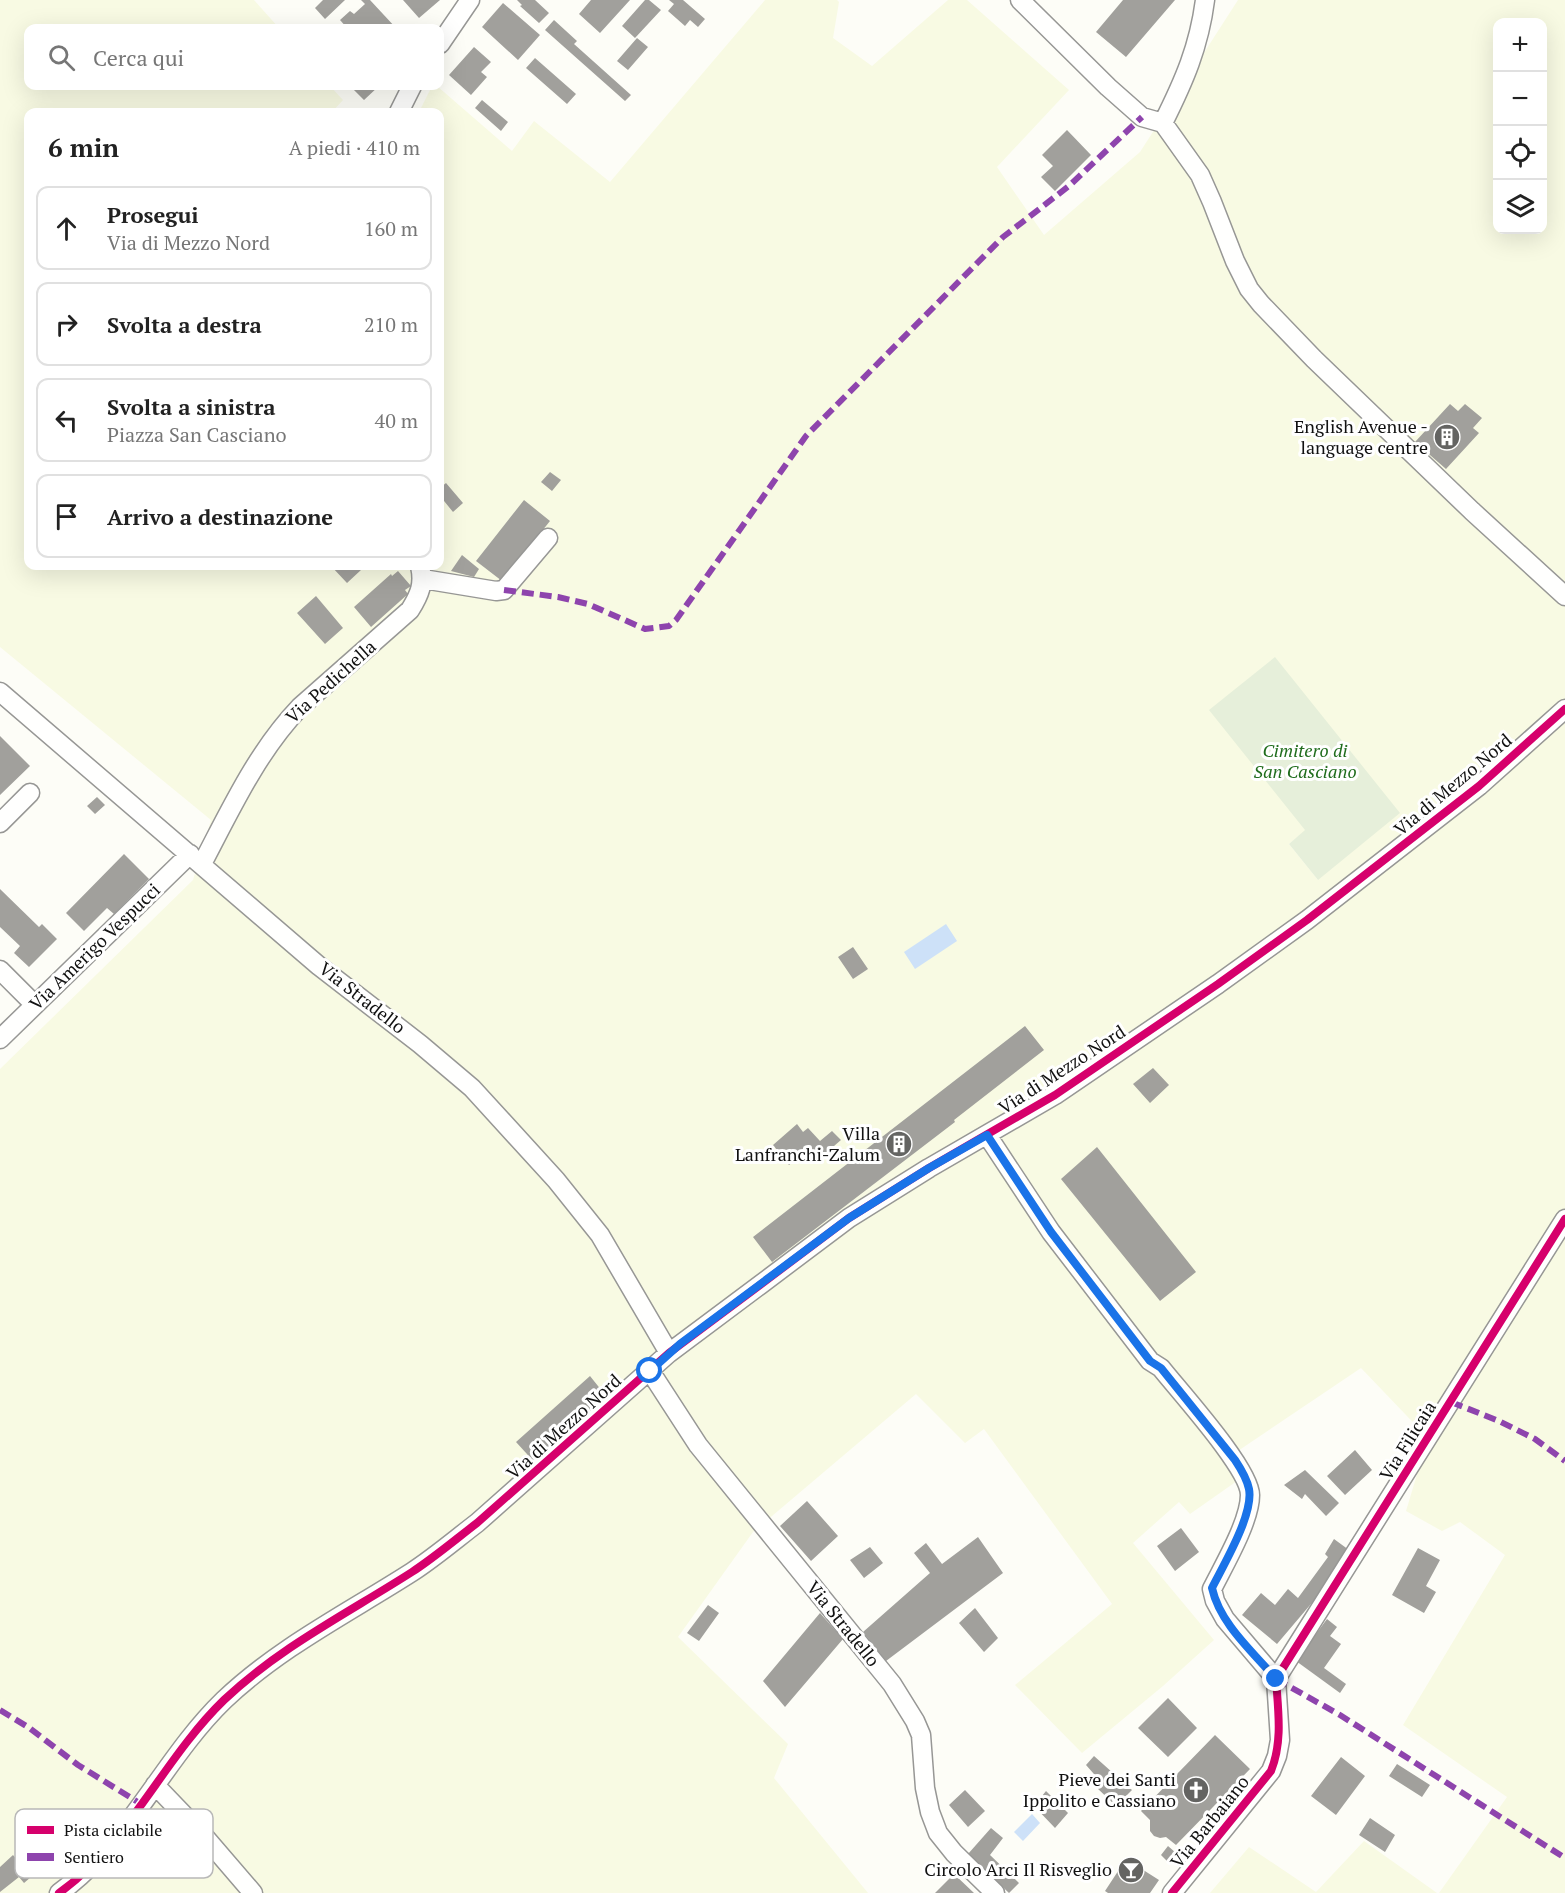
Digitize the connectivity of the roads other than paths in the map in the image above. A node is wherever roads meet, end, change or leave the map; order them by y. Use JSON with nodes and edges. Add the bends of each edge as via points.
{"nodes":[{"id":1,"x":470,"y":0,"type":"edge"},
{"id":2,"x":1020,"y":0,"type":"edge"},
{"id":3,"x":1205,"y":0,"type":"edge"},
{"id":4,"x":444,"y":38,"type":"edge"},
{"id":5,"x":410,"y":90,"type":"edge"},
{"id":6,"x":401,"y":108,"type":"edge"},
{"id":7,"x":1163,"y":123,"type":"junction"},
{"id":8,"x":548,"y":538,"type":"dead end"},
{"id":9,"x":422,"y":572,"type":"edge"},
{"id":10,"x":1565,"y":596,"type":"edge"},
{"id":11,"x":0,"y":692,"type":"edge"},
{"id":12,"x":1565,"y":709,"type":"edge"},
{"id":13,"x":30,"y":793,"type":"dead end"},
{"id":14,"x":0,"y":823,"type":"edge"},
{"id":15,"x":196,"y":859,"type":"junction"},
{"id":16,"x":0,"y":970,"type":"edge"},
{"id":17,"x":35,"y":1005,"type":"junction"},
{"id":18,"x":0,"y":1039,"type":"edge"},
{"id":19,"x":987,"y":1135,"type":"junction"},
{"id":20,"x":1565,"y":1219,"type":"edge"},
{"id":21,"x":669,"y":1353,"type":"junction"},
{"id":22,"x":650,"y":1371,"type":"junction"},
{"id":23,"x":1276,"y":1679,"type":"junction"},
{"id":24,"x":155,"y":1785,"type":"junction"},
{"id":25,"x":136,"y":1809,"type":"edge"},
{"id":26,"x":178,"y":1809,"type":"edge"},
{"id":27,"x":213,"y":1847,"type":"edge"},
{"id":28,"x":78,"y":1878,"type":"edge"},
{"id":29,"x":60,"y":1893,"type":"edge"},
{"id":30,"x":252,"y":1893,"type":"edge"},
{"id":31,"x":995,"y":1893,"type":"edge"},
{"id":32,"x":1172,"y":1893,"type":"edge"}],
"edges":[{"from":1,"to":4,"type":"street"},
{"from":2,"to":7,"type":"street","via":[[1142,117]]},
{"from":3,"to":7,"type":"street","via":[[1194,55]]},
{"from":5,"to":6,"type":"street"},
{"from":7,"to":10,"type":"street","via":[[1200,175],[1235,261],[1261,304]]},
{"from":8,"to":9,"type":"street","via":[[504,590]]},
{"from":9,"to":15,"type":"street","name":"Via Pedichella","via":[[418,598],[401,620],[285,722]]},
{"from":11,"to":15,"type":"street","name":"Via Stradello"},
{"from":12,"to":19,"type":"street","name":"Via di Mezzo Nord","via":[[1479,786],[1307,920],[1090,1072]]},
{"from":13,"to":14,"type":"street"},
{"from":15,"to":17,"type":"street","name":"Via Amerigo Vespucci"},
{"from":15,"to":21,"type":"street","name":"Via Stradello","via":[[330,975],[472,1088],[596,1230]]},
{"from":16,"to":17,"type":"street"},
{"from":17,"to":18,"type":"street","name":"Via Amerigo Vespucci"},
{"from":19,"to":21,"type":"street","name":"Via di Mezzo Nord","via":[[849,1218]]},
{"from":19,"to":23,"type":"street","via":[[1051,1232],[1150,1361],[1161,1368],[1235,1460],[1250,1497],[1237,1539],[1212,1588],[1225,1619]]},
{"from":20,"to":23,"type":"street","name":"Via Filicaia"},
{"from":21,"to":22,"type":"street","name":"Via di Mezzo Nord"},
{"from":22,"to":24,"type":"street","name":"Via di Mezzo Nord","via":[[449,1545],[250,1677],[197,1728]]},
{"from":22,"to":31,"type":"street","name":"Via Stradello","via":[[698,1445],[891,1684],[921,1735],[925,1788],[938,1833]]},
{"from":23,"to":32,"type":"street","name":"Via Barbaiano","via":[[1280,1740],[1271,1771]]},
{"from":24,"to":25,"type":"street","name":"Via di Mezzo Nord"},
{"from":24,"to":26,"type":"street"},
{"from":27,"to":30,"type":"street"},
{"from":28,"to":29,"type":"street","name":"Via di Mezzo Nord"}]}
